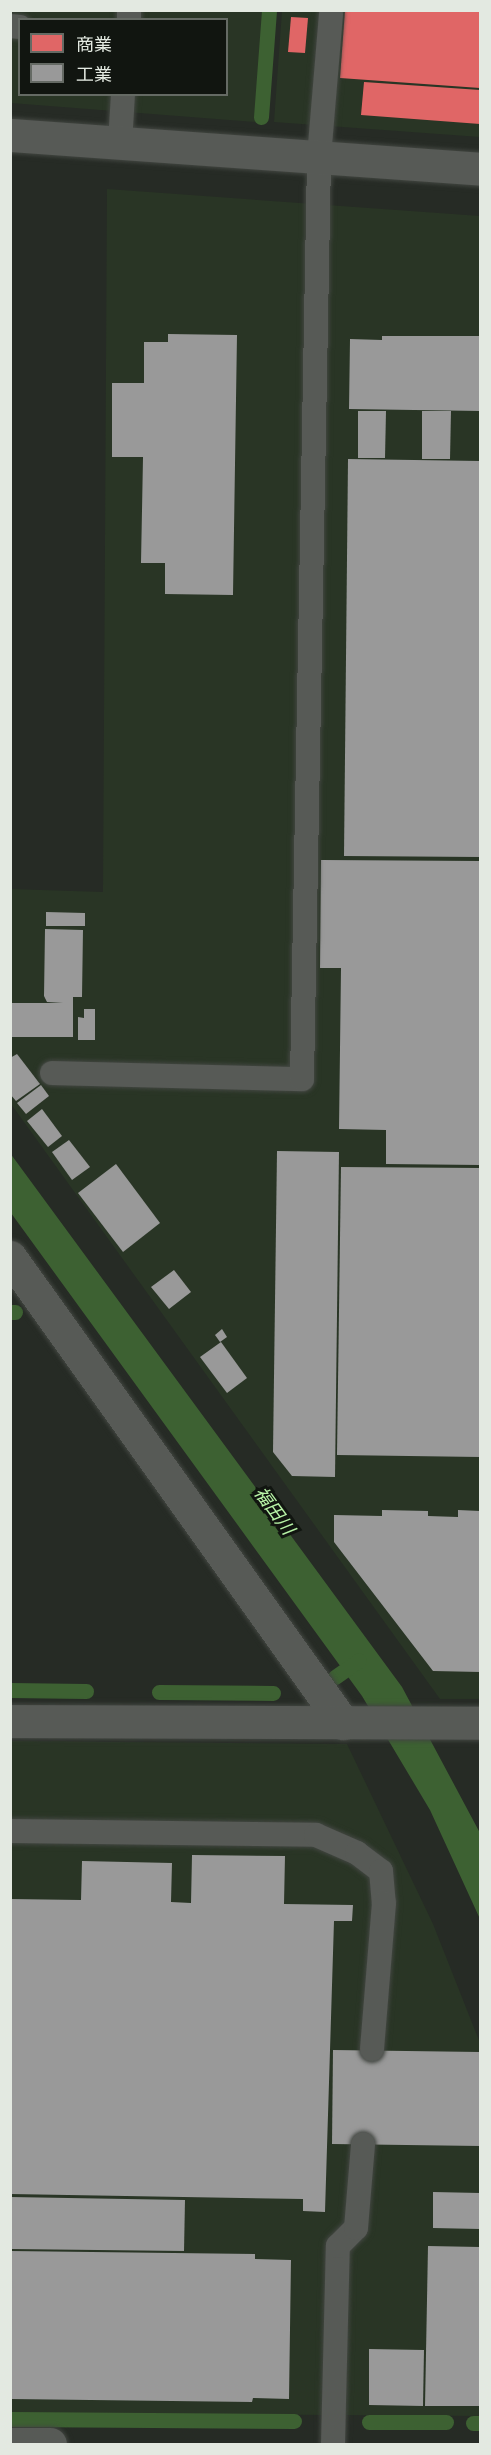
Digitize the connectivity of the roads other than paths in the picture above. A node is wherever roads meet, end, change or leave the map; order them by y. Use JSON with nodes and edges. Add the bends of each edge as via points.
{"nodes":[{"id":1,"x":331,"y":14,"type":"dead end"},
{"id":2,"x":123,"y":96,"type":"edge"},
{"id":3,"x":10,"y":135,"type":"edge"},
{"id":4,"x":120,"y":143,"type":"junction"},
{"id":5,"x":319,"y":157,"type":"junction"},
{"id":6,"x":480,"y":169,"type":"edge"},
{"id":7,"x":52,"y":1074,"type":"dead end"},
{"id":8,"x":10,"y":1257,"type":"edge"},
{"id":9,"x":10,"y":1721,"type":"edge"},
{"id":10,"x":349,"y":1723,"type":"junction"},
{"id":11,"x":480,"y":1723,"type":"edge"},
{"id":12,"x":10,"y":1831,"type":"edge"},
{"id":13,"x":372,"y":2050,"type":"dead end"},
{"id":14,"x":363,"y":2144,"type":"dead end"},
{"id":15,"x":10,"y":2444,"type":"edge"},
{"id":16,"x":50,"y":2445,"type":"edge"},
{"id":17,"x":333,"y":2445,"type":"edge"}],
"edges":[{"from":1,"to":5,"type":"lane"},
{"from":2,"to":4,"type":"lane"},
{"from":3,"to":4,"type":"street"},
{"from":4,"to":5,"type":"street"},
{"from":5,"to":6,"type":"street"},
{"from":5,"to":7,"type":"lane","via":[[302,1079]]},
{"from":8,"to":10,"type":"street"},
{"from":9,"to":10,"type":"street"},
{"from":10,"to":11,"type":"street"},
{"from":12,"to":13,"type":"lane","via":[[316,1834],[357,1853],[381,1870],[384,1903]]},
{"from":14,"to":17,"type":"lane","via":[[356,2228],[338,2246]]},
{"from":15,"to":16,"type":"street"}]}
